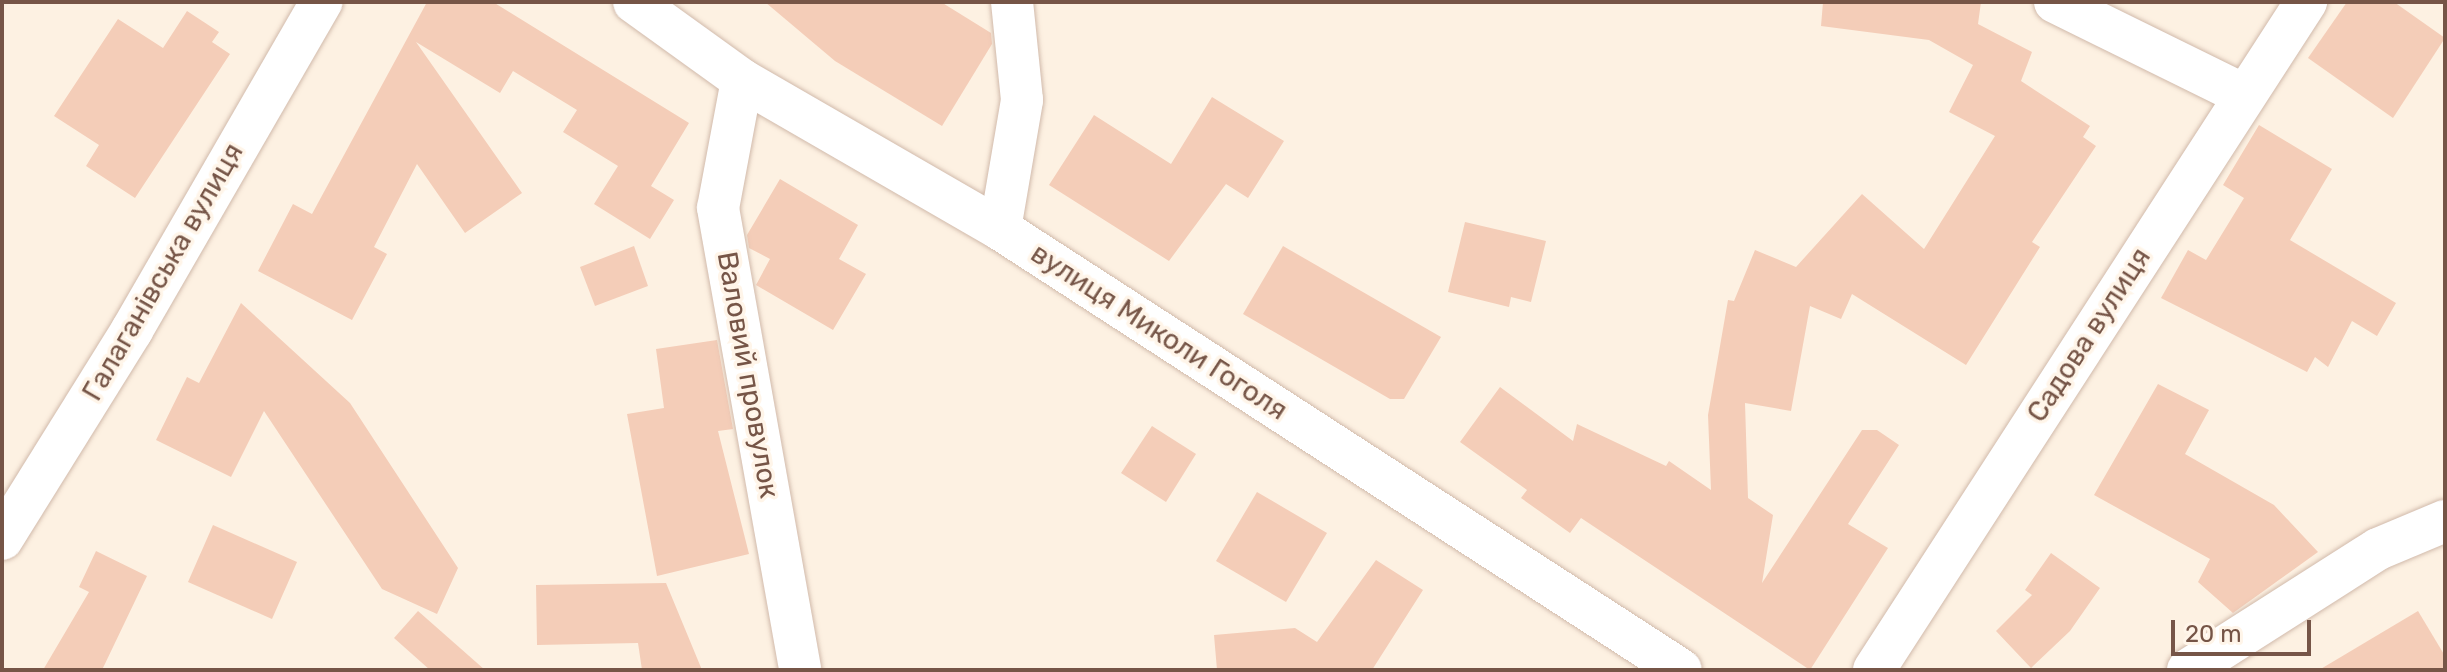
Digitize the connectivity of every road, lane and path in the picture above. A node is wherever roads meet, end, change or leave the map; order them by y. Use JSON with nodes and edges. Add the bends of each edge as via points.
{"nodes":[{"id":1,"x":321,"y":2,"type":"edge"},
{"id":2,"x":634,"y":2,"type":"edge"},
{"id":3,"x":1012,"y":2,"type":"edge"},
{"id":4,"x":2055,"y":2,"type":"edge"},
{"id":5,"x":2306,"y":2,"type":"edge"},
{"id":6,"x":742,"y":80,"type":"junction"},
{"id":7,"x":2244,"y":95,"type":"junction"},
{"id":8,"x":1000,"y":229,"type":"junction"},
{"id":9,"x":2445,"y":521,"type":"edge"},
{"id":10,"x":2,"y":539,"type":"edge"},
{"id":11,"x":800,"y":670,"type":"edge"},
{"id":12,"x":1681,"y":670,"type":"edge"},
{"id":13,"x":1874,"y":670,"type":"edge"},
{"id":14,"x":2188,"y":670,"type":"edge"}],
"edges":[{"from":1,"to":10,"type":"street","name":"Галаганівська вулиця","via":[[132,330]]},
{"from":2,"to":6,"type":"street","name":"вулиця Миколи Гоголя"},
{"from":3,"to":8,"type":"street","via":[[1022,100]]},
{"from":4,"to":7,"type":"street"},
{"from":5,"to":7,"type":"street","name":"Садова вулиця"},
{"from":6,"to":8,"type":"street","name":"вулиця Миколи Гоголя"},
{"from":6,"to":11,"type":"street","name":"Валовий провулок","via":[[718,208]]},
{"from":7,"to":13,"type":"street","name":"Садова вулиця"},
{"from":8,"to":12,"type":"street","name":"вулиця Миколи Гоголя"},
{"from":9,"to":14,"type":"street","via":[[2378,549]]}]}
